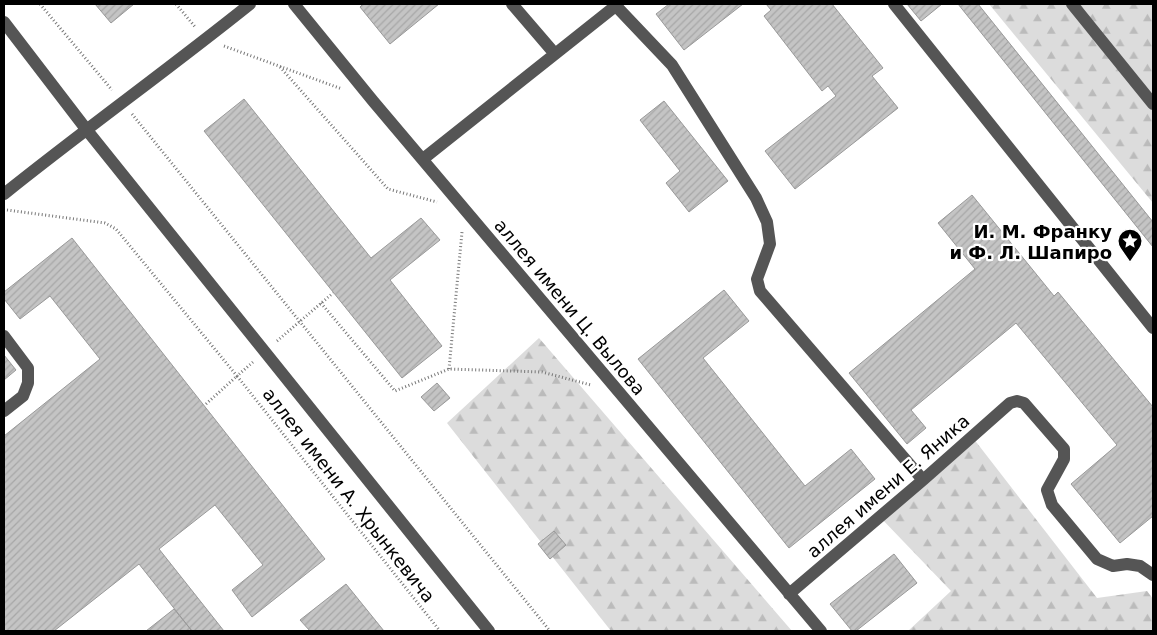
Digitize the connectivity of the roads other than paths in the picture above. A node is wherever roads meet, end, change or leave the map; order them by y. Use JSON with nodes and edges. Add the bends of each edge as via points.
{"nodes":[{"id":1,"x":250,"y":4,"type":"edge"},
{"id":2,"x":294,"y":4,"type":"edge"},
{"id":3,"x":512,"y":4,"type":"edge"},
{"id":4,"x":894,"y":4,"type":"edge"},
{"id":5,"x":1072,"y":4,"type":"edge"},
{"id":6,"x":617,"y":5,"type":"edge"},
{"id":7,"x":4,"y":22,"type":"edge"},
{"id":8,"x":555,"y":54,"type":"junction"},
{"id":9,"x":1153,"y":104,"type":"edge"},
{"id":10,"x":86,"y":129,"type":"junction"},
{"id":11,"x":423,"y":159,"type":"junction"},
{"id":12,"x":4,"y":194,"type":"edge"},
{"id":13,"x":1153,"y":328,"type":"edge"},
{"id":14,"x":4,"y":336,"type":"edge"},
{"id":15,"x":4,"y":411,"type":"edge"},
{"id":16,"x":923,"y":480,"type":"junction"},
{"id":17,"x":1153,"y":575,"type":"edge"},
{"id":18,"x":789,"y":594,"type":"junction"},
{"id":19,"x":489,"y":631,"type":"edge"},
{"id":20,"x":821,"y":631,"type":"edge"}],
"edges":[{"from":1,"to":10,"type":"street"},
{"from":2,"to":11,"type":"street","name":"аллея имени Ц. Вылова"},
{"from":3,"to":8,"type":"street"},
{"from":4,"to":13,"type":"street"},
{"from":5,"to":9,"type":"street"},
{"from":6,"to":8,"type":"street"},
{"from":6,"to":16,"type":"street","via":[[672,66],[756,198],[767,222],[770,244],[757,279],[760,291]]},
{"from":7,"to":10,"type":"street"},
{"from":8,"to":11,"type":"street"},
{"from":10,"to":12,"type":"street"},
{"from":10,"to":19,"type":"street"},
{"from":11,"to":18,"type":"street","name":"аллея имени Ц. Вылова"},
{"from":14,"to":15,"type":"street","via":[[28,368],[28,383],[23,396]]},
{"from":16,"to":17,"type":"street","name":"аллея имени Е. Яника","via":[[1017,400],[1024,403],[1064,448],[1064,459],[1047,490],[1052,504],[1097,559],[1113,566],[1140,566]]},
{"from":16,"to":18,"type":"street","name":"аллея имени Е. Яника"},
{"from":18,"to":20,"type":"street","name":"аллея имени Ц. Вылова"}]}
